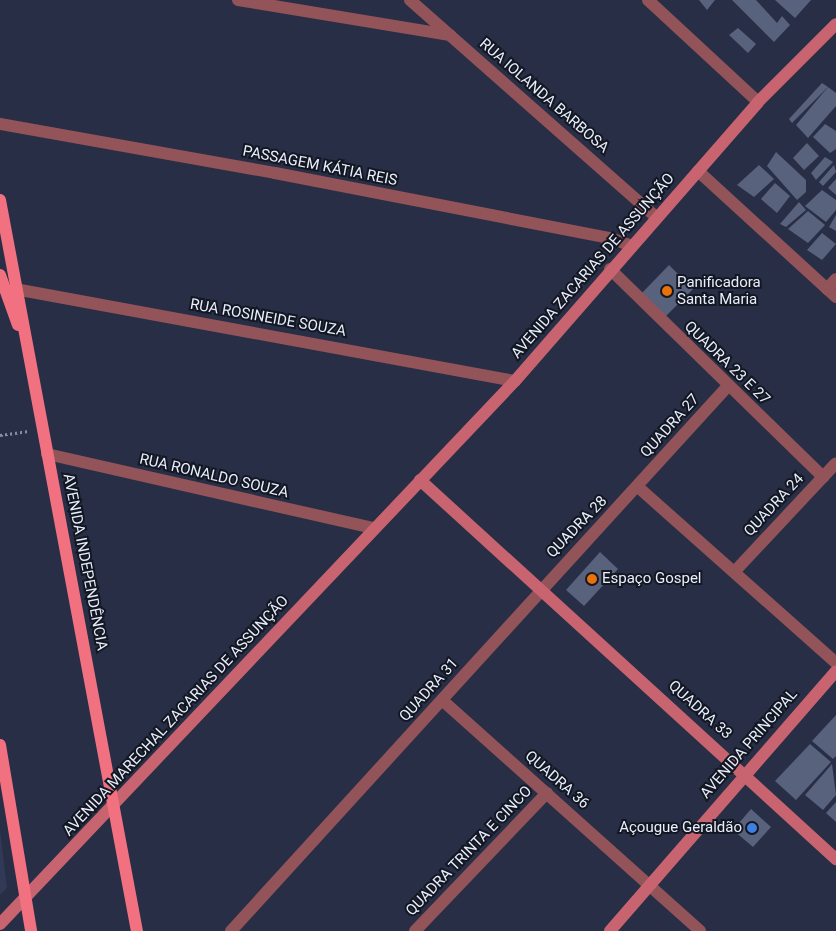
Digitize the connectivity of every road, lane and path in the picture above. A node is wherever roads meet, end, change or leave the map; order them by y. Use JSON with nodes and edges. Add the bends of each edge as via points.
{"nodes":[{"id":1,"x":238,"y":0,"type":"edge"},
{"id":2,"x":410,"y":0,"type":"edge"},
{"id":3,"x":648,"y":0,"type":"edge"},
{"id":4,"x":836,"y":24,"type":"edge"},
{"id":5,"x":450,"y":35,"type":"junction"},
{"id":6,"x":758,"y":102,"type":"junction"},
{"id":7,"x":0,"y":124,"type":"edge"},
{"id":8,"x":698,"y":171,"type":"junction"},
{"id":9,"x":0,"y":200,"type":"edge"},
{"id":10,"x":656,"y":217,"type":"junction"},
{"id":11,"x":632,"y":246,"type":"junction"},
{"id":12,"x":610,"y":269,"type":"junction"},
{"id":13,"x":0,"y":275,"type":"edge"},
{"id":14,"x":833,"y":288,"type":"edge"},
{"id":15,"x":16,"y":289,"type":"junction"},
{"id":16,"x":27,"y":346,"type":"junction"},
{"id":17,"x":515,"y":381,"type":"junction"},
{"id":18,"x":727,"y":387,"type":"junction"},
{"id":19,"x":42,"y":429,"type":"junction"},
{"id":20,"x":0,"y":435,"type":"edge"},
{"id":21,"x":47,"y":454,"type":"junction"},
{"id":22,"x":836,"y":463,"type":"edge"},
{"id":23,"x":823,"y":477,"type":"junction"},
{"id":24,"x":420,"y":480,"type":"junction"},
{"id":25,"x":638,"y":487,"type":"junction"},
{"id":26,"x":374,"y":528,"type":"junction"},
{"id":27,"x":736,"y":570,"type":"junction"},
{"id":28,"x":540,"y":589,"type":"junction"},
{"id":29,"x":836,"y":663,"type":"edge"},
{"id":30,"x":836,"y":670,"type":"edge"},
{"id":31,"x":442,"y":700,"type":"junction"},
{"id":32,"x":0,"y":745,"type":"edge"},
{"id":33,"x":746,"y":773,"type":"junction"},
{"id":34,"x":4,"y":782,"type":"edge"},
{"id":35,"x":547,"y":793,"type":"junction"},
{"id":36,"x":116,"y":805,"type":"junction"},
{"id":37,"x":836,"y":859,"type":"edge"},
{"id":38,"x":651,"y":884,"type":"junction"},
{"id":39,"x":26,"y":901,"type":"junction"},
{"id":40,"x":0,"y":924,"type":"edge"},
{"id":41,"x":31,"y":931,"type":"edge"},
{"id":42,"x":137,"y":931,"type":"edge"},
{"id":43,"x":231,"y":931,"type":"edge"},
{"id":44,"x":415,"y":931,"type":"edge"},
{"id":45,"x":610,"y":931,"type":"edge"},
{"id":46,"x":700,"y":931,"type":"edge"}],
"edges":[{"from":1,"to":5,"type":"street"},
{"from":2,"to":5,"type":"street","name":"RUA IOLANDA BARBOSA"},
{"from":3,"to":6,"type":"street"},
{"from":4,"to":6,"type":"main road","name":"AVENIDA ZACARIAS DE ASSUNÇÃO"},
{"from":5,"to":10,"type":"street","name":"RUA IOLANDA BARBOSA"},
{"from":6,"to":8,"type":"main road","name":"AVENIDA ZACARIAS DE ASSUNÇÃO"},
{"from":7,"to":11,"type":"street","name":"PASSAGEM KÁTIA REIS","via":[[275,173],[613,239]]},
{"from":8,"to":10,"type":"main road","name":"AVENIDA ZACARIAS DE ASSUNÇÃO"},
{"from":8,"to":14,"type":"street"},
{"from":9,"to":15,"type":"main road","name":"AVENIDA INDEPENDÊNCIA"},
{"from":10,"to":11,"type":"main road","name":"AVENIDA ZACARIAS DE ASSUNÇÃO"},
{"from":11,"to":12,"type":"main road","name":"AVENIDA ZACARIAS DE ASSUNÇÃO"},
{"from":12,"to":17,"type":"main road","name":"AVENIDA ZACARIAS DE ASSUNÇÃO"},
{"from":12,"to":18,"type":"street","name":"QUADRA 23 E 27"},
{"from":13,"to":16,"type":"main road","via":[[4,297]]},
{"from":15,"to":16,"type":"main road","name":"AVENIDA INDEPENDÊNCIA"},
{"from":15,"to":17,"type":"street","name":"RUA ROSINEIDE SOUZA"},
{"from":16,"to":19,"type":"main road","name":"AVENIDA INDEPENDÊNCIA"},
{"from":17,"to":24,"type":"main road","name":"AVENIDA ZACARIAS DE ASSUNÇÃO"},
{"from":18,"to":23,"type":"street","name":"QUADRA 23 E 27"},
{"from":18,"to":25,"type":"street","name":"QUADRA 27"},
{"from":19,"to":20,"type":"path"},
{"from":19,"to":21,"type":"main road","name":"AVENIDA INDEPENDÊNCIA"},
{"from":21,"to":26,"type":"street","name":"RUA RONALDO SOUZA"},
{"from":21,"to":36,"type":"main road","name":"AVENIDA INDEPENDÊNCIA"},
{"from":22,"to":23,"type":"street","name":"QUADRA 24"},
{"from":23,"to":27,"type":"street","name":"QUADRA 24"},
{"from":24,"to":26,"type":"main road","name":"AVENIDA ZACARIAS DE ASSUNÇÃO"},
{"from":24,"to":28,"type":"main road"},
{"from":25,"to":27,"type":"street"},
{"from":25,"to":28,"type":"street","name":"QUADRA 28"},
{"from":26,"to":36,"type":"main road","name":"AVENIDA MARECHAL ZACARIAS DE ASSUNÇÃO"},
{"from":27,"to":29,"type":"street"},
{"from":28,"to":31,"type":"street","name":"QUADRA 31"},
{"from":28,"to":33,"type":"main road","name":"QUADRA 33"},
{"from":30,"to":33,"type":"main road","name":"AVENIDA PRINCIPAL"},
{"from":31,"to":35,"type":"street","name":"QUADRA 36"},
{"from":31,"to":43,"type":"street","name":"QUADRA 31"},
{"from":32,"to":34,"type":"main road"},
{"from":33,"to":37,"type":"main road","name":"QUADRA 33"},
{"from":33,"to":38,"type":"main road","name":"AVENIDA PRINCIPAL"},
{"from":34,"to":39,"type":"main road"},
{"from":35,"to":38,"type":"street","name":"QUADRA 36"},
{"from":35,"to":44,"type":"street","name":"QUADRA TRINTA E CINCO"},
{"from":36,"to":39,"type":"main road","name":"AVENIDA MARECHAL ZACARIAS DE ASSUNÇÃO"},
{"from":36,"to":42,"type":"main road","name":"AVENIDA INDEPENDÊNCIA"},
{"from":38,"to":45,"type":"main road","name":"AVENIDA PRINCIPAL"},
{"from":38,"to":46,"type":"street","name":"QUADRA 36"},
{"from":39,"to":40,"type":"main road","name":"AVENIDA MARECHAL ZACARIAS DE ASSUNÇÃO"},
{"from":39,"to":41,"type":"main road"}]}
